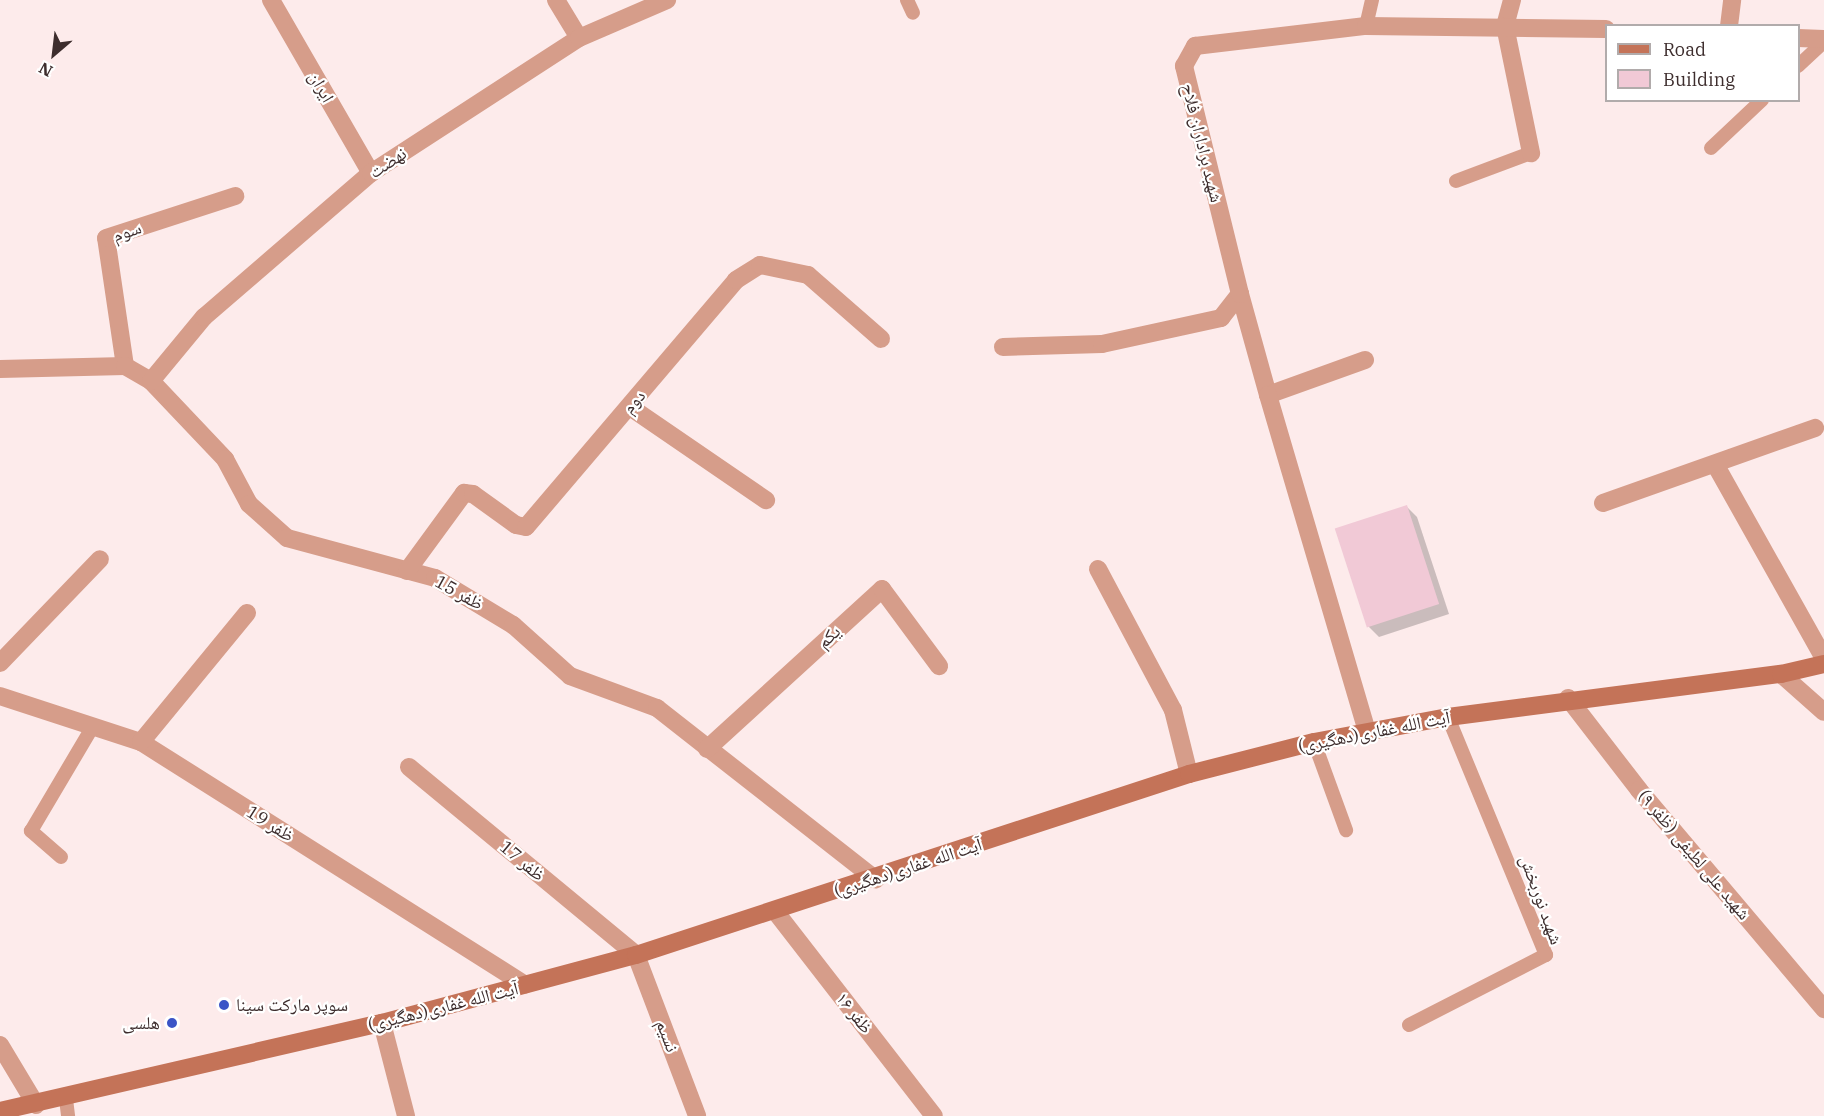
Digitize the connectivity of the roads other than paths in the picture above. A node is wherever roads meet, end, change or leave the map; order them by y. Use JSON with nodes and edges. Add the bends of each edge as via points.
{"nodes":[{"id":1,"x":271,"y":0,"type":"edge"},
{"id":2,"x":556,"y":0,"type":"edge"},
{"id":3,"x":667,"y":0,"type":"edge"},
{"id":4,"x":1372,"y":0,"type":"edge"},
{"id":5,"x":1512,"y":0,"type":"edge"},
{"id":6,"x":1732,"y":0,"type":"edge"},
{"id":7,"x":1729,"y":24,"type":"edge"},
{"id":8,"x":1366,"y":26,"type":"junction"},
{"id":9,"x":1505,"y":26,"type":"junction"},
{"id":10,"x":1605,"y":29,"type":"edge"},
{"id":11,"x":579,"y":38,"type":"junction"},
{"id":12,"x":1800,"y":38,"type":"edge"},
{"id":13,"x":1824,"y":41,"type":"edge"},
{"id":14,"x":1800,"y":64,"type":"edge"},
{"id":15,"x":1760,"y":102,"type":"edge"},
{"id":16,"x":1711,"y":148,"type":"dead end"},
{"id":17,"x":1531,"y":153,"type":"joint"},
{"id":18,"x":371,"y":173,"type":"junction"},
{"id":19,"x":1456,"y":181,"type":"dead end"},
{"id":20,"x":236,"y":196,"type":"dead end"},
{"id":21,"x":1240,"y":294,"type":"junction"},
{"id":22,"x":881,"y":339,"type":"dead end"},
{"id":23,"x":1004,"y":347,"type":"dead end"},
{"id":24,"x":1365,"y":360,"type":"dead end"},
{"id":25,"x":125,"y":366,"type":"junction"},
{"id":26,"x":0,"y":369,"type":"edge"},
{"id":27,"x":152,"y":381,"type":"junction"},
{"id":28,"x":1268,"y":395,"type":"junction"},
{"id":29,"x":630,"y":407,"type":"junction"},
{"id":30,"x":1815,"y":428,"type":"dead end"},
{"id":31,"x":1715,"y":464,"type":"junction"},
{"id":32,"x":766,"y":500,"type":"dead end"},
{"id":33,"x":1603,"y":503,"type":"dead end"},
{"id":34,"x":100,"y":559,"type":"dead end"},
{"id":35,"x":1098,"y":569,"type":"dead end"},
{"id":36,"x":407,"y":571,"type":"junction"},
{"id":37,"x":247,"y":614,"type":"dead end"},
{"id":38,"x":1824,"y":658,"type":"edge"},
{"id":39,"x":0,"y":663,"type":"edge"},
{"id":40,"x":1824,"y":664,"type":"edge"},
{"id":41,"x":939,"y":666,"type":"dead end"},
{"id":42,"x":1781,"y":674,"type":"junction"},
{"id":43,"x":0,"y":696,"type":"edge"},
{"id":44,"x":1568,"y":698,"type":"junction"},
{"id":45,"x":1824,"y":711,"type":"edge"},
{"id":46,"x":1448,"y":717,"type":"junction"},
{"id":47,"x":93,"y":726,"type":"junction"},
{"id":48,"x":1367,"y":732,"type":"junction"},
{"id":49,"x":141,"y":742,"type":"junction"},
{"id":50,"x":1314,"y":742,"type":"junction"},
{"id":51,"x":707,"y":749,"type":"junction"},
{"id":52,"x":409,"y":767,"type":"dead end"},
{"id":53,"x":1188,"y":774,"type":"junction"},
{"id":54,"x":1346,"y":830,"type":"dead end"},
{"id":55,"x":61,"y":857,"type":"dead end"},
{"id":56,"x":876,"y":879,"type":"junction"},
{"id":57,"x":775,"y":910,"type":"junction"},
{"id":58,"x":636,"y":955,"type":"junction"},
{"id":59,"x":525,"y":985,"type":"junction"},
{"id":60,"x":1824,"y":1009,"type":"edge"},
{"id":61,"x":382,"y":1023,"type":"junction"},
{"id":62,"x":1409,"y":1025,"type":"dead end"},
{"id":63,"x":0,"y":1045,"type":"edge"},
{"id":64,"x":36,"y":1105,"type":"junction"},
{"id":65,"x":67,"y":1107,"type":"edge"},
{"id":66,"x":0,"y":1111,"type":"edge"},
{"id":67,"x":406,"y":1116,"type":"edge"},
{"id":68,"x":697,"y":1116,"type":"edge"},
{"id":69,"x":934,"y":1116,"type":"edge"}],
"edges":[{"from":1,"to":18,"type":"street","name":"ایران"},
{"from":2,"to":11,"type":"street"},
{"from":3,"to":11,"type":"street","name":"نهضت"},
{"from":4,"to":8,"type":"lane"},
{"from":5,"to":9,"type":"street"},
{"from":6,"to":7,"type":"street"},
{"from":8,"to":9,"type":"street","name":"شهید براداران فلاح"},
{"from":8,"to":21,"type":"street","name":"شهید براداران فلاح","via":[[1195,46],[1184,66]]},
{"from":9,"to":10,"type":"street","name":"شهید براداران فلاح"},
{"from":9,"to":17,"type":"street"},
{"from":11,"to":18,"type":"street","name":"نهضت"},
{"from":12,"to":13,"type":"street"},
{"from":13,"to":14,"type":"lane"},
{"from":15,"to":16,"type":"lane"},
{"from":17,"to":19,"type":"lane"},
{"from":18,"to":27,"type":"street","name":"نهضت","via":[[204,317]]},
{"from":20,"to":25,"type":"street","name":"سوم","via":[[105,238]]},
{"from":21,"to":23,"type":"street","via":[[1221,318],[1102,344]]},
{"from":21,"to":28,"type":"street"},
{"from":22,"to":29,"type":"street","name":"دوم","via":[[808,275],[760,265],[736,280]]},
{"from":24,"to":28,"type":"street"},
{"from":25,"to":26,"type":"street"},
{"from":25,"to":27,"type":"street","name":"ظفر 15"},
{"from":27,"to":36,"type":"street","name":"ظفر 15","via":[[225,459],[249,504],[287,538]]},
{"from":28,"to":48,"type":"street"},
{"from":29,"to":32,"type":"street"},
{"from":29,"to":36,"type":"street","name":"دوم","via":[[526,527],[516,525],[473,494],[464,493]]},
{"from":30,"to":31,"type":"street"},
{"from":31,"to":33,"type":"street"},
{"from":31,"to":38,"type":"street"},
{"from":34,"to":39,"type":"street"},
{"from":35,"to":53,"type":"street","via":[[1173,710]]},
{"from":36,"to":51,"type":"street","name":"ظفر 15","via":[[435,578],[513,625],[570,676],[657,708]]},
{"from":37,"to":49,"type":"street"},
{"from":40,"to":42,"type":"street","name":"آیت الله غفاری(دهگیری)"},
{"from":41,"to":51,"type":"street","name":"یکم","via":[[882,589]]},
{"from":42,"to":44,"type":"street","name":"آیت الله غفاری(دهگیری)"},
{"from":42,"to":45,"type":"street"},
{"from":43,"to":47,"type":"street","name":"ظفر 19"},
{"from":44,"to":46,"type":"street","name":"آیت الله غفاری(دهگیری)"},
{"from":44,"to":60,"type":"street","name":"شهید علی لطیفی (ظفر ۹)","via":[[1639,790]]},
{"from":46,"to":48,"type":"street","name":"آیت الله غفاری(دهگیری)"},
{"from":46,"to":62,"type":"lane","name":"شهید نوربخش","via":[[1546,955]]},
{"from":47,"to":49,"type":"street","name":"ظفر 19"},
{"from":47,"to":55,"type":"lane","via":[[31,831]]},
{"from":48,"to":50,"type":"street","name":"آیت الله غفاری(دهگیری)"},
{"from":49,"to":59,"type":"street","name":"ظفر 19"},
{"from":50,"to":53,"type":"street","name":"آیت الله غفاری(دهگیری)"},
{"from":50,"to":54,"type":"lane"},
{"from":51,"to":56,"type":"street","name":"ظفر 15"},
{"from":52,"to":58,"type":"street","name":"ظفر 17"},
{"from":53,"to":56,"type":"street","name":"آیت الله غفاری(دهگیری)"},
{"from":56,"to":57,"type":"street","name":"آیت الله غفاری(دهگیری)"},
{"from":57,"to":58,"type":"street","name":"آیت الله غفاری(دهگیری)"},
{"from":57,"to":69,"type":"street","name":"ظفر ۱۶"},
{"from":58,"to":59,"type":"street","name":"آیت الله غفاری(دهگیری)"},
{"from":58,"to":68,"type":"street","name":"نسیم"},
{"from":59,"to":61,"type":"street","name":"آیت الله غفاری(دهگیری)"},
{"from":61,"to":65,"type":"street","name":"آیت الله غفاری(دهگیری)"},
{"from":61,"to":67,"type":"street"},
{"from":63,"to":64,"type":"street"},
{"from":64,"to":65,"type":"street","name":"آیت الله غفاری(دهگیری)"},
{"from":64,"to":66,"type":"street","name":"آیت الله غفاری(دهگیری)"}]}
